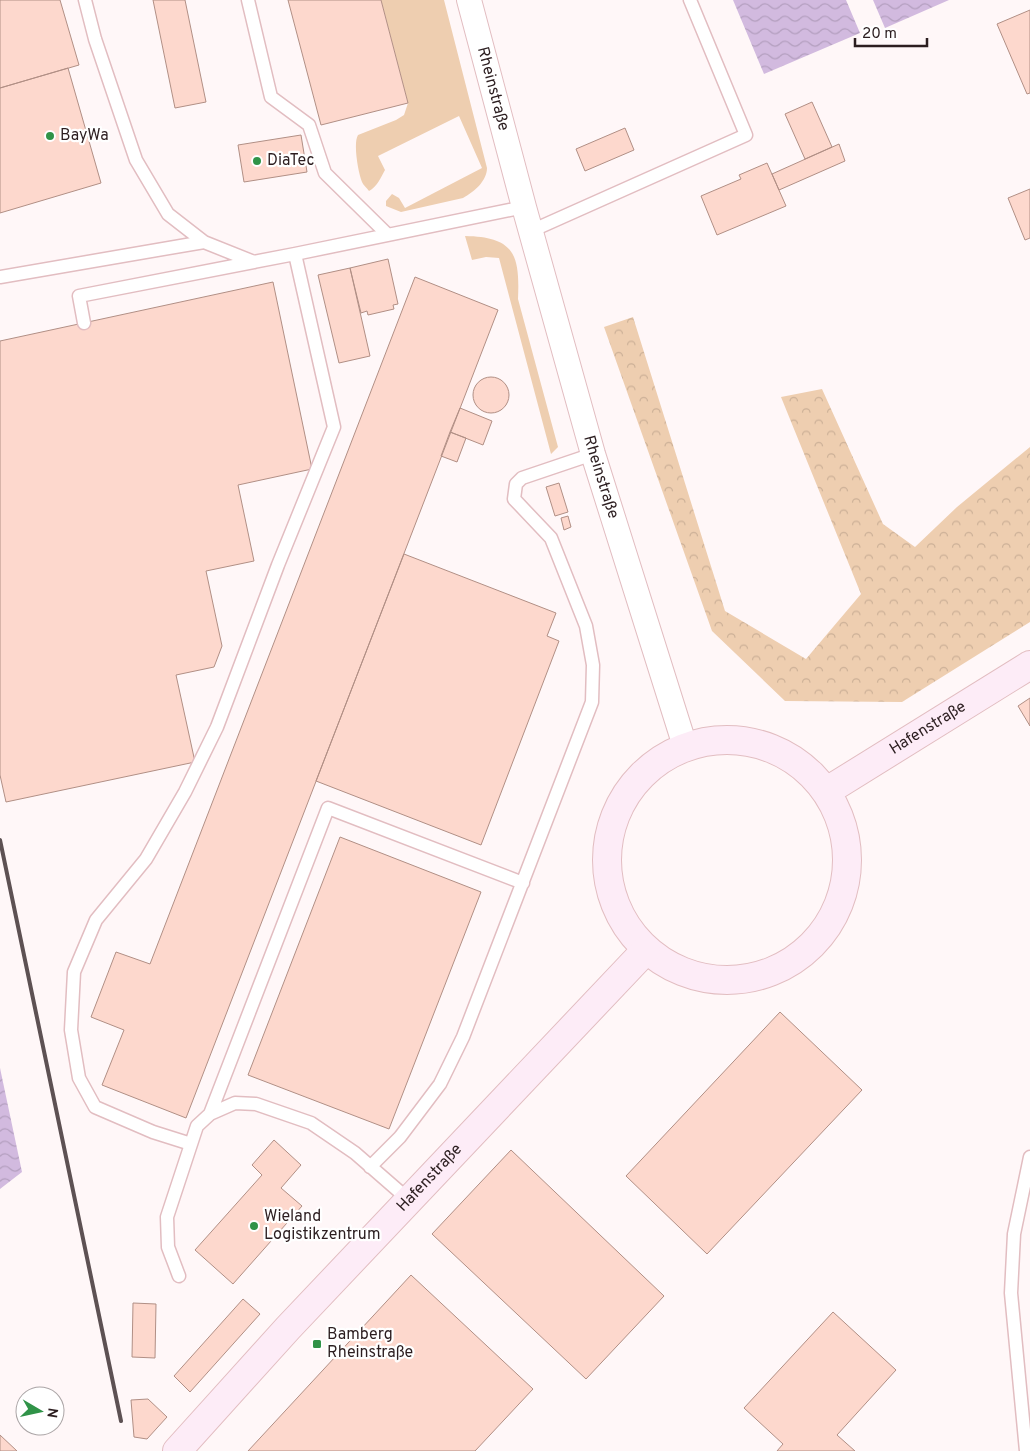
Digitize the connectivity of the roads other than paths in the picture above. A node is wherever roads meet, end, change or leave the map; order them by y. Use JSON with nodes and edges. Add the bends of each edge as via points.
{"nodes":[{"id":1,"x":84,"y":0,"type":"edge"},
{"id":2,"x":248,"y":0,"type":"edge"},
{"id":3,"x":469,"y":0,"type":"edge"},
{"id":4,"x":690,"y":0,"type":"edge"},
{"id":5,"x":524,"y":207,"type":"junction"},
{"id":6,"x":531,"y":231,"type":"junction"},
{"id":7,"x":388,"y":235,"type":"junction"},
{"id":8,"x":204,"y":242,"type":"junction"},
{"id":9,"x":295,"y":254,"type":"junction"},
{"id":10,"x":254,"y":262,"type":"junction"},
{"id":11,"x":0,"y":277,"type":"edge"},
{"id":12,"x":84,"y":323,"type":"dead end"},
{"id":13,"x":593,"y":454,"type":"junction"},
{"id":14,"x":1030,"y":666,"type":"edge"},
{"id":15,"x":685,"y":746,"type":"junction"},
{"id":16,"x":826,"y":792,"type":"junction"},
{"id":17,"x":522,"y":883,"type":"junction"},
{"id":18,"x":646,"y":950,"type":"junction"},
{"id":19,"x":210,"y":1114,"type":"junction"},
{"id":20,"x":191,"y":1144,"type":"junction"},
{"id":21,"x":1030,"y":1157,"type":"edge"},
{"id":22,"x":370,"y":1167,"type":"junction"},
{"id":23,"x":409,"y":1200,"type":"junction"},
{"id":24,"x":179,"y":1276,"type":"dead end"},
{"id":25,"x":177,"y":1451,"type":"edge"},
{"id":26,"x":1026,"y":1451,"type":"edge"}],
"edges":[{"from":1,"to":8,"type":"lane","via":[[136,160],[168,214]]},
{"from":2,"to":7,"type":"lane","via":[[271,97],[309,125],[325,173]]},
{"from":3,"to":5,"type":"street","name":"Rheinstraße"},
{"from":4,"to":6,"type":"lane","via":[[746,135]]},
{"from":5,"to":6,"type":"street","name":"Rheinstraße"},
{"from":5,"to":7,"type":"lane"},
{"from":6,"to":13,"type":"street","name":"Rheinstraße"},
{"from":7,"to":9,"type":"lane"},
{"from":8,"to":10,"type":"lane"},
{"from":8,"to":11,"type":"lane"},
{"from":9,"to":10,"type":"lane"},
{"from":9,"to":20,"type":"lane","via":[[334,427],[213,735],[146,859],[96,920],[74,972],[72,1030],[79,1078],[95,1107]]},
{"from":10,"to":12,"type":"lane","via":[[79,296]]},
{"from":13,"to":15,"type":"street","name":"Rheinstraße"},
{"from":13,"to":17,"type":"lane","via":[[522,478],[516,484],[514,499],[551,538],[586,626],[592,665],[592,702]]},
{"from":14,"to":16,"type":"street","name":"Hafenstraße"},
{"from":15,"to":16,"type":"street","via":[[716,739],[748,741],[778,750],[805,768]]},
{"from":15,"to":18,"type":"street","via":[[654,764],[629,789],[613,820],[606,855],[610,890],[623,923]]},
{"from":16,"to":18,"type":"street","via":[[842,823],[848,858],[843,892],[829,924],[806,951],[777,970],[743,980],[708,980],[675,970]]},
{"from":17,"to":19,"type":"lane","via":[[328,808]]},
{"from":17,"to":22,"type":"lane","via":[[463,1037],[440,1084],[400,1137]]},
{"from":18,"to":23,"type":"street","name":"Hafenstraße"},
{"from":19,"to":20,"type":"lane","via":[[196,1126]]},
{"from":19,"to":22,"type":"lane","via":[[235,1103],[256,1104],[311,1123]]},
{"from":20,"to":24,"type":"lane","via":[[167,1217],[168,1247]]},
{"from":21,"to":26,"type":"lane","via":[[1014,1234],[1011,1294]]},
{"from":22,"to":23,"type":"lane"},
{"from":23,"to":25,"type":"street","name":"Hafenstraße"}]}
